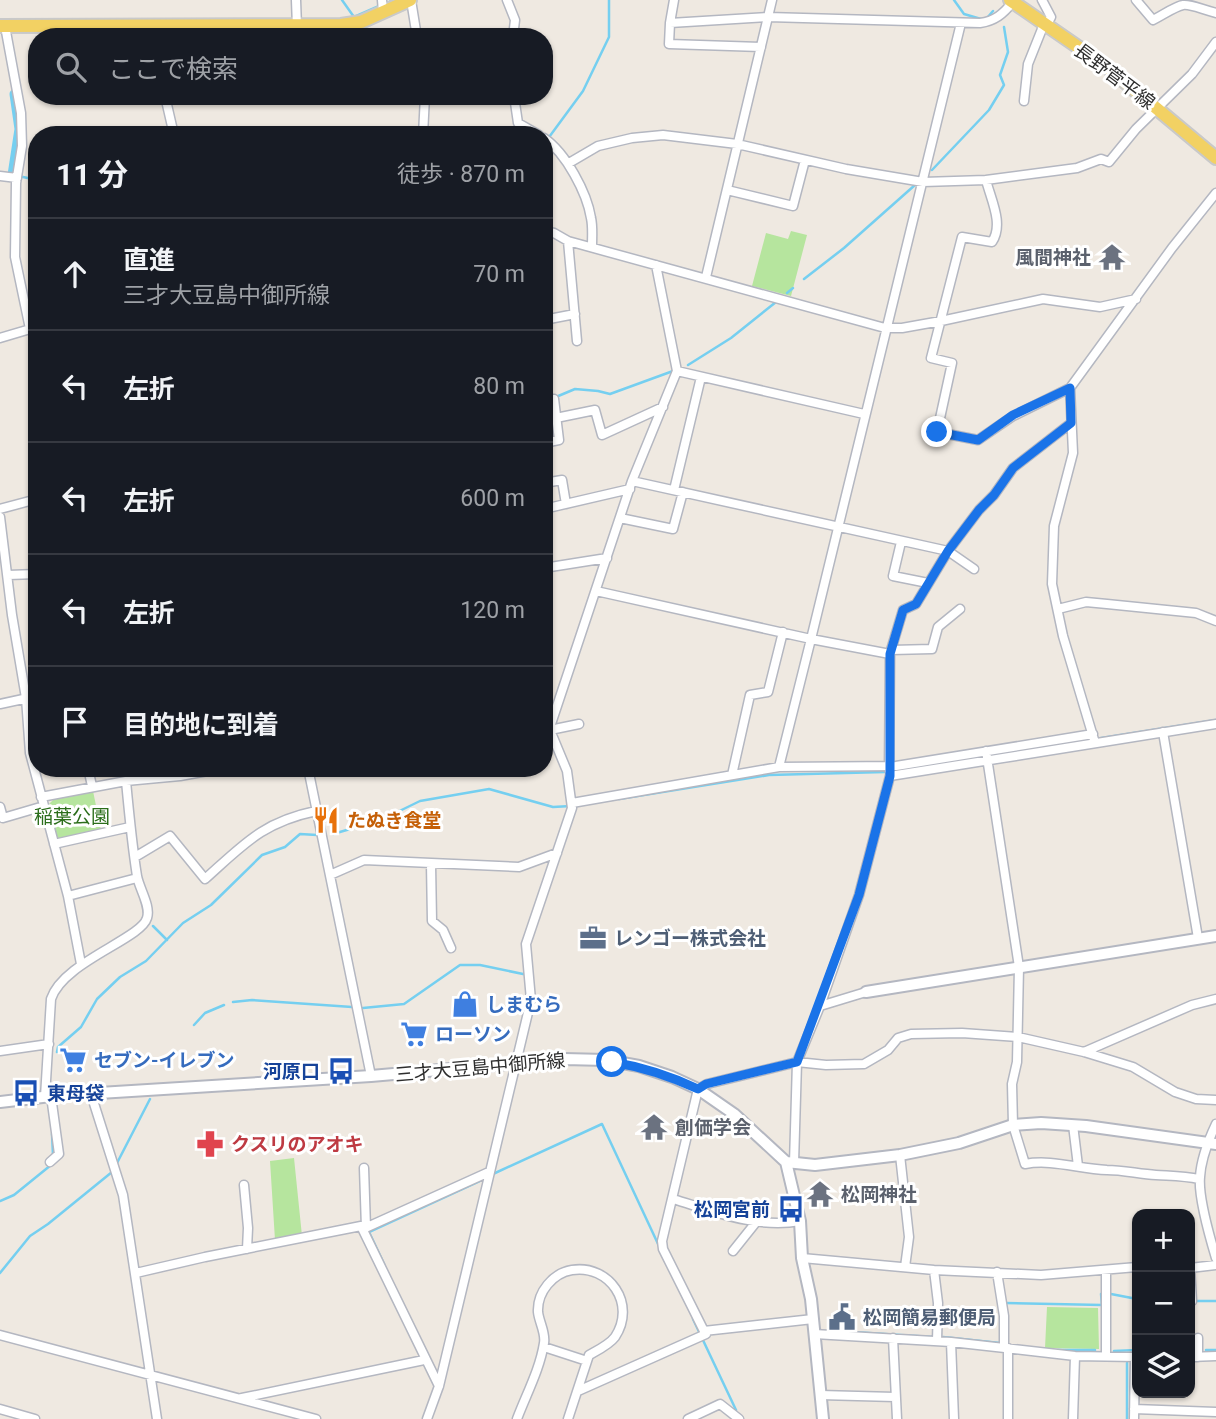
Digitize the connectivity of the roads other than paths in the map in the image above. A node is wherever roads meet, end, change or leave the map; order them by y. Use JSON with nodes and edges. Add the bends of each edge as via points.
{"nodes":[{"id":1,"x":296,"y":0,"type":"edge"},
{"id":2,"x":411,"y":0,"type":"edge"},
{"id":3,"x":507,"y":0,"type":"edge"},
{"id":4,"x":674,"y":0,"type":"edge"},
{"id":5,"x":772,"y":0,"type":"edge"},
{"id":6,"x":1042,"y":0,"type":"edge"},
{"id":7,"x":1136,"y":0,"type":"edge"},
{"id":8,"x":1012,"y":1,"type":"edge"},
{"id":9,"x":382,"y":6,"type":"edge"},
{"id":10,"x":1216,"y":13,"type":"edge"},
{"id":11,"x":768,"y":17,"type":"junction"},
{"id":12,"x":670,"y":23,"type":"junction"},
{"id":13,"x":961,"y":23,"type":"junction"},
{"id":14,"x":1045,"y":25,"type":"junction"},
{"id":15,"x":3,"y":26,"type":"edge"},
{"id":16,"x":297,"y":26,"type":"junction"},
{"id":17,"x":61,"y":28,"type":"edge"},
{"id":18,"x":237,"y":28,"type":"edge"},
{"id":19,"x":416,"y":28,"type":"edge"},
{"id":20,"x":514,"y":28,"type":"edge"},
{"id":21,"x":1216,"y":42,"type":"edge"},
{"id":22,"x":761,"y":47,"type":"junction"},
{"id":23,"x":1024,"y":101,"type":"dead end"},
{"id":24,"x":167,"y":105,"type":"edge"},
{"id":25,"x":425,"y":105,"type":"edge"},
{"id":26,"x":515,"y":105,"type":"edge"},
{"id":27,"x":1158,"y":108,"type":"junction"},
{"id":28,"x":518,"y":123,"type":"junction"},
{"id":29,"x":172,"y":126,"type":"edge"},
{"id":30,"x":423,"y":126,"type":"edge"},
{"id":31,"x":517,"y":126,"type":"edge"},
{"id":32,"x":523,"y":126,"type":"edge"},
{"id":33,"x":737,"y":144,"type":"junction"},
{"id":34,"x":553,"y":146,"type":"edge"},
{"id":35,"x":1216,"y":158,"type":"edge"},
{"id":36,"x":805,"y":160,"type":"junction"},
{"id":37,"x":569,"y":163,"type":"junction"},
{"id":38,"x":0,"y":176,"type":"edge"},
{"id":39,"x":17,"y":178,"type":"junction"},
{"id":40,"x":986,"y":180,"type":"junction"},
{"id":41,"x":923,"y":182,"type":"junction"},
{"id":42,"x":727,"y":190,"type":"junction"},
{"id":43,"x":1216,"y":193,"type":"edge"},
{"id":44,"x":553,"y":233,"type":"edge"},
{"id":45,"x":568,"y":241,"type":"junction"},
{"id":46,"x":592,"y":246,"type":"junction"},
{"id":47,"x":656,"y":264,"type":"junction"},
{"id":48,"x":706,"y":277,"type":"junction"},
{"id":49,"x":1136,"y":299,"type":"junction"},
{"id":50,"x":28,"y":308,"type":"edge"},
{"id":51,"x":575,"y":314,"type":"junction"},
{"id":52,"x":553,"y":318,"type":"edge"},
{"id":53,"x":941,"y":321,"type":"junction"},
{"id":54,"x":885,"y":328,"type":"junction"},
{"id":55,"x":28,"y":330,"type":"edge"},
{"id":56,"x":0,"y":338,"type":"edge"},
{"id":57,"x":577,"y":341,"type":"dead end"},
{"id":58,"x":677,"y":371,"type":"junction"},
{"id":59,"x":701,"y":377,"type":"junction"},
{"id":60,"x":1070,"y":388,"type":"junction"},
{"id":61,"x":554,"y":399,"type":"dead end"},
{"id":62,"x":663,"y":407,"type":"junction"},
{"id":63,"x":864,"y":414,"type":"junction"},
{"id":64,"x":556,"y":418,"type":"junction"},
{"id":65,"x":1071,"y":423,"type":"junction"},
{"id":66,"x":553,"y":441,"type":"edge"},
{"id":67,"x":553,"y":482,"type":"edge"},
{"id":68,"x":631,"y":485,"type":"junction"},
{"id":69,"x":678,"y":491,"type":"junction"},
{"id":70,"x":28,"y":501,"type":"edge"},
{"id":71,"x":566,"y":504,"type":"junction"},
{"id":72,"x":553,"y":507,"type":"edge"},
{"id":73,"x":0,"y":509,"type":"edge"},
{"id":74,"x":0,"y":517,"type":"edge"},
{"id":75,"x":620,"y":518,"type":"junction"},
{"id":76,"x":838,"y":527,"type":"junction"},
{"id":77,"x":901,"y":542,"type":"junction"},
{"id":78,"x":2,"y":549,"type":"edge"},
{"id":79,"x":948,"y":551,"type":"junction"},
{"id":80,"x":607,"y":558,"type":"junction"},
{"id":81,"x":553,"y":567,"type":"edge"},
{"id":82,"x":974,"y":569,"type":"dead end"},
{"id":83,"x":28,"y":574,"type":"edge"},
{"id":84,"x":8,"y":575,"type":"junction"},
{"id":85,"x":928,"y":583,"type":"junction"},
{"id":86,"x":596,"y":592,"type":"junction"},
{"id":87,"x":960,"y":609,"type":"dead end"},
{"id":88,"x":1058,"y":609,"type":"junction"},
{"id":89,"x":1216,"y":621,"type":"edge"},
{"id":90,"x":783,"y":632,"type":"junction"},
{"id":91,"x":811,"y":639,"type":"junction"},
{"id":92,"x":891,"y":652,"type":"junction"},
{"id":93,"x":26,"y":698,"type":"junction"},
{"id":94,"x":0,"y":704,"type":"edge"},
{"id":95,"x":553,"y":705,"type":"edge"},
{"id":96,"x":579,"y":724,"type":"dead end"},
{"id":97,"x":1216,"y":724,"type":"edge"},
{"id":98,"x":28,"y":726,"type":"edge"},
{"id":99,"x":553,"y":729,"type":"edge"},
{"id":100,"x":1163,"y":732,"type":"junction"},
{"id":101,"x":553,"y":737,"type":"edge"},
{"id":102,"x":1094,"y":739,"type":"junction"},
{"id":103,"x":987,"y":756,"type":"junction"},
{"id":104,"x":779,"y":767,"type":"junction"},
{"id":105,"x":889,"y":772,"type":"junction"},
{"id":106,"x":732,"y":775,"type":"junction"},
{"id":107,"x":36,"y":777,"type":"edge"},
{"id":108,"x":90,"y":777,"type":"edge"},
{"id":109,"x":166,"y":777,"type":"edge"},
{"id":110,"x":310,"y":777,"type":"edge"},
{"id":111,"x":138,"y":779,"type":"joint"},
{"id":112,"x":126,"y":781,"type":"junction"},
{"id":113,"x":92,"y":786,"type":"junction"},
{"id":114,"x":41,"y":797,"type":"junction"},
{"id":115,"x":44,"y":806,"type":"junction"},
{"id":116,"x":572,"y":806,"type":"junction"},
{"id":117,"x":0,"y":807,"type":"edge"},
{"id":118,"x":316,"y":811,"type":"junction"},
{"id":119,"x":1,"y":819,"type":"edge"},
{"id":120,"x":130,"y":827,"type":"junction"},
{"id":121,"x":54,"y":844,"type":"junction"},
{"id":122,"x":557,"y":853,"type":"junction"},
{"id":123,"x":135,"y":857,"type":"junction"},
{"id":124,"x":431,"y":864,"type":"junction"},
{"id":125,"x":330,"y":875,"type":"junction"},
{"id":126,"x":137,"y":878,"type":"junction"},
{"id":127,"x":68,"y":896,"type":"junction"},
{"id":128,"x":1216,"y":936,"type":"edge"},
{"id":129,"x":1198,"y":939,"type":"junction"},
{"id":130,"x":451,"y":948,"type":"dead end"},
{"id":131,"x":81,"y":964,"type":"junction"},
{"id":132,"x":1019,"y":967,"type":"junction"},
{"id":133,"x":866,"y":992,"type":"joint"},
{"id":134,"x":1216,"y":999,"type":"edge"},
{"id":135,"x":820,"y":1006,"type":"junction"},
{"id":136,"x":1018,"y":1037,"type":"junction"},
{"id":137,"x":49,"y":1044,"type":"junction"},
{"id":138,"x":0,"y":1051,"type":"edge"},
{"id":139,"x":1084,"y":1052,"type":"junction"},
{"id":140,"x":797,"y":1062,"type":"junction"},
{"id":141,"x":514,"y":1063,"type":"junction"},
{"id":142,"x":372,"y":1076,"type":"junction"},
{"id":143,"x":698,"y":1089,"type":"junction"},
{"id":144,"x":91,"y":1094,"type":"junction"},
{"id":145,"x":48,"y":1097,"type":"junction"},
{"id":146,"x":1216,"y":1100,"type":"edge"},
{"id":147,"x":0,"y":1102,"type":"edge"},
{"id":148,"x":1216,"y":1124,"type":"edge"},
{"id":149,"x":1013,"y":1125,"type":"junction"},
{"id":150,"x":1073,"y":1125,"type":"junction"},
{"id":151,"x":1212,"y":1144,"type":"edge"},
{"id":152,"x":900,"y":1155,"type":"junction"},
{"id":153,"x":53,"y":1160,"type":"dead end"},
{"id":154,"x":790,"y":1162,"type":"junction"},
{"id":155,"x":1077,"y":1166,"type":"junction"},
{"id":156,"x":364,"y":1168,"type":"dead end"},
{"id":157,"x":489,"y":1172,"type":"junction"},
{"id":158,"x":1199,"y":1179,"type":"junction"},
{"id":159,"x":244,"y":1185,"type":"dead end"},
{"id":160,"x":673,"y":1199,"type":"junction"},
{"id":161,"x":757,"y":1221,"type":"junction"},
{"id":162,"x":800,"y":1221,"type":"junction"},
{"id":163,"x":365,"y":1228,"type":"junction"},
{"id":164,"x":247,"y":1249,"type":"junction"},
{"id":165,"x":733,"y":1251,"type":"dead end"},
{"id":166,"x":802,"y":1258,"type":"junction"},
{"id":167,"x":1216,"y":1258,"type":"edge"},
{"id":168,"x":1216,"y":1265,"type":"edge"},
{"id":169,"x":905,"y":1267,"type":"junction"},
{"id":170,"x":1132,"y":1267,"type":"edge"},
{"id":171,"x":1195,"y":1267,"type":"edge"},
{"id":172,"x":934,"y":1269,"type":"junction"},
{"id":173,"x":1106,"y":1269,"type":"junction"},
{"id":174,"x":997,"y":1272,"type":"junction"},
{"id":175,"x":136,"y":1273,"type":"junction"},
{"id":176,"x":813,"y":1319,"type":"junction"},
{"id":177,"x":704,"y":1331,"type":"junction"},
{"id":178,"x":814,"y":1334,"type":"junction"},
{"id":179,"x":0,"y":1335,"type":"edge"},
{"id":180,"x":893,"y":1338,"type":"junction"},
{"id":181,"x":1198,"y":1338,"type":"dead end"},
{"id":182,"x":937,"y":1341,"type":"junction"},
{"id":183,"x":951,"y":1342,"type":"junction"},
{"id":184,"x":544,"y":1347,"type":"junction"},
{"id":185,"x":1006,"y":1348,"type":"junction"},
{"id":186,"x":1195,"y":1352,"type":"edge"},
{"id":187,"x":1075,"y":1356,"type":"junction"},
{"id":188,"x":1106,"y":1356,"type":"junction"},
{"id":189,"x":1216,"y":1356,"type":"edge"},
{"id":190,"x":1132,"y":1357,"type":"edge"},
{"id":191,"x":1195,"y":1357,"type":"edge"},
{"id":192,"x":424,"y":1360,"type":"junction"},
{"id":193,"x":587,"y":1361,"type":"junction"},
{"id":194,"x":151,"y":1375,"type":"junction"},
{"id":195,"x":439,"y":1386,"type":"junction"},
{"id":196,"x":578,"y":1391,"type":"junction"},
{"id":197,"x":820,"y":1395,"type":"junction"},
{"id":198,"x":895,"y":1397,"type":"junction"},
{"id":199,"x":1134,"y":1398,"type":"edge"},
{"id":200,"x":239,"y":1399,"type":"junction"},
{"id":201,"x":0,"y":1409,"type":"edge"},
{"id":202,"x":1134,"y":1409,"type":"junction"},
{"id":203,"x":1216,"y":1412,"type":"edge"},
{"id":204,"x":35,"y":1419,"type":"edge"},
{"id":205,"x":157,"y":1419,"type":"edge"},
{"id":206,"x":316,"y":1419,"type":"edge"},
{"id":207,"x":427,"y":1419,"type":"edge"},
{"id":208,"x":517,"y":1419,"type":"edge"},
{"id":209,"x":568,"y":1419,"type":"edge"},
{"id":210,"x":688,"y":1419,"type":"edge"},
{"id":211,"x":739,"y":1419,"type":"edge"},
{"id":212,"x":823,"y":1419,"type":"edge"},
{"id":213,"x":897,"y":1419,"type":"edge"},
{"id":214,"x":954,"y":1419,"type":"edge"},
{"id":215,"x":1008,"y":1419,"type":"edge"},
{"id":216,"x":1073,"y":1419,"type":"edge"},
{"id":217,"x":1134,"y":1419,"type":"edge"}],
"edges":[{"from":1,"to":16,"type":"street"},
{"from":2,"to":9,"type":"main road"},
{"from":2,"to":19,"type":"street"},
{"from":3,"to":20,"type":"street"},
{"from":4,"to":12,"type":"street"},
{"from":5,"to":11,"type":"street"},
{"from":6,"to":14,"type":"street","via":[[1051,17]]},
{"from":7,"to":10,"type":"street","via":[[1153,20],[1175,2],[1187,0]]},
{"from":8,"to":13,"type":"street","via":[[992,21]]},
{"from":8,"to":14,"type":"main road","name":"長野菅平線"},
{"from":9,"to":16,"type":"main road","via":[[361,22]]},
{"from":11,"to":12,"type":"street"},
{"from":11,"to":13,"type":"street"},
{"from":11,"to":22,"type":"street"},
{"from":12,"to":22,"type":"street","via":[[669,44]]},
{"from":13,"to":41,"type":"street"},
{"from":14,"to":23,"type":"street","via":[[1028,64]]},
{"from":14,"to":27,"type":"main road","name":"長野菅平線"},
{"from":15,"to":17,"type":"main road"},
{"from":15,"to":39,"type":"street","via":[[21,113]]},
{"from":16,"to":18,"type":"main road"},
{"from":21,"to":27,"type":"street"},
{"from":22,"to":33,"type":"street"},
{"from":24,"to":29,"type":"street"},
{"from":25,"to":30,"type":"street"},
{"from":26,"to":28,"type":"street"},
{"from":27,"to":35,"type":"main road","name":"長野菅平線"},
{"from":27,"to":40,"type":"street","via":[[1109,162],[1101,159],[1077,168]]},
{"from":28,"to":31,"type":"street"},
{"from":28,"to":32,"type":"street"},
{"from":33,"to":36,"type":"street"},
{"from":33,"to":37,"type":"street","via":[[663,135],[632,138],[598,146]]},
{"from":33,"to":42,"type":"street"},
{"from":34,"to":37,"type":"street"},
{"from":36,"to":41,"type":"street"},
{"from":36,"to":42,"type":"street","via":[[793,206]]},
{"from":37,"to":46,"type":"street","via":[[591,216]]},
{"from":38,"to":39,"type":"street"},
{"from":39,"to":50,"type":"street","via":[[15,257]]},
{"from":40,"to":41,"type":"street"},
{"from":40,"to":53,"type":"street","via":[[998,224],[996,235],[992,242],[962,237]]},
{"from":41,"to":54,"type":"street"},
{"from":42,"to":48,"type":"street"},
{"from":43,"to":49,"type":"street"},
{"from":44,"to":45,"type":"street"},
{"from":45,"to":46,"type":"street"},
{"from":45,"to":51,"type":"street"},
{"from":46,"to":47,"type":"street"},
{"from":47,"to":48,"type":"street"},
{"from":47,"to":58,"type":"street"},
{"from":48,"to":54,"type":"street"},
{"from":49,"to":53,"type":"street","via":[[1100,307],[1043,299]]},
{"from":49,"to":60,"type":"street"},
{"from":51,"to":52,"type":"street"},
{"from":51,"to":57,"type":"street"},
{"from":53,"to":54,"type":"street"},
{"from":53,"to":60,"type":"street","via":[[931,358],[952,363],[937,432],[978,440],[1013,415]]},
{"from":54,"to":63,"type":"street"},
{"from":55,"to":56,"type":"street"},
{"from":58,"to":59,"type":"street"},
{"from":58,"to":62,"type":"street"},
{"from":59,"to":63,"type":"street"},
{"from":59,"to":69,"type":"street"},
{"from":60,"to":65,"type":"street"},
{"from":61,"to":64,"type":"street"},
{"from":62,"to":64,"type":"street","via":[[602,435],[595,410]]},
{"from":62,"to":68,"type":"street"},
{"from":63,"to":76,"type":"street"},
{"from":64,"to":66,"type":"street","via":[[559,440]]},
{"from":65,"to":79,"type":"street","via":[[1013,468]]},
{"from":65,"to":88,"type":"street","via":[[1073,453],[1054,526],[1052,584]]},
{"from":67,"to":71,"type":"street","via":[[562,480]]},
{"from":68,"to":69,"type":"street"},
{"from":68,"to":71,"type":"street"},
{"from":68,"to":75,"type":"street"},
{"from":69,"to":75,"type":"street","via":[[673,529]]},
{"from":69,"to":76,"type":"street"},
{"from":70,"to":73,"type":"street"},
{"from":71,"to":72,"type":"street"},
{"from":74,"to":78,"type":"street"},
{"from":75,"to":80,"type":"street"},
{"from":76,"to":77,"type":"street"},
{"from":76,"to":91,"type":"street"},
{"from":77,"to":79,"type":"street"},
{"from":77,"to":85,"type":"street","via":[[893,576]]},
{"from":78,"to":84,"type":"street"},
{"from":79,"to":82,"type":"street"},
{"from":79,"to":85,"type":"street"},
{"from":80,"to":81,"type":"street"},
{"from":80,"to":86,"type":"street"},
{"from":83,"to":84,"type":"street"},
{"from":84,"to":93,"type":"street"},
{"from":85,"to":92,"type":"street","via":[[916,604],[903,610]]},
{"from":86,"to":90,"type":"street"},
{"from":86,"to":95,"type":"street"},
{"from":87,"to":92,"type":"street","via":[[938,627],[932,649]]},
{"from":88,"to":89,"type":"street","via":[[1107,604],[1196,613]]},
{"from":88,"to":102,"type":"street"},
{"from":90,"to":91,"type":"street"},
{"from":90,"to":106,"type":"street","via":[[768,692],[750,695]]},
{"from":91,"to":92,"type":"street"},
{"from":91,"to":104,"type":"street"},
{"from":92,"to":105,"type":"street"},
{"from":93,"to":94,"type":"street"},
{"from":93,"to":98,"type":"street"},
{"from":96,"to":99,"type":"street"},
{"from":97,"to":100,"type":"street"},
{"from":100,"to":102,"type":"street"},
{"from":100,"to":129,"type":"street"},
{"from":101,"to":116,"type":"street","via":[[567,771]]},
{"from":102,"to":103,"type":"street"},
{"from":103,"to":105,"type":"street"},
{"from":103,"to":132,"type":"street"},
{"from":104,"to":105,"type":"street"},
{"from":104,"to":106,"type":"street"},
{"from":105,"to":135,"type":"street","via":[[859,895]]},
{"from":106,"to":116,"type":"street"},
{"from":107,"to":114,"type":"street"},
{"from":108,"to":113,"type":"street"},
{"from":109,"to":111,"type":"street"},
{"from":110,"to":118,"type":"street"},
{"from":111,"to":112,"type":"street"},
{"from":112,"to":113,"type":"street"},
{"from":112,"to":120,"type":"street"},
{"from":113,"to":114,"type":"street"},
{"from":114,"to":115,"type":"street"},
{"from":115,"to":119,"type":"street"},
{"from":115,"to":121,"type":"street"},
{"from":116,"to":122,"type":"street"},
{"from":117,"to":119,"type":"street"},
{"from":118,"to":123,"type":"street","via":[[289,817],[251,837],[205,879],[170,836]]},
{"from":118,"to":125,"type":"street"},
{"from":120,"to":121,"type":"street"},
{"from":120,"to":123,"type":"street"},
{"from":121,"to":127,"type":"street"},
{"from":122,"to":124,"type":"street","via":[[519,867]]},
{"from":122,"to":141,"type":"street","via":[[526,944],[531,1000]]},
{"from":123,"to":126,"type":"street"},
{"from":124,"to":125,"type":"street","via":[[364,860]]},
{"from":124,"to":130,"type":"street","via":[[432,921],[443,930]]},
{"from":125,"to":142,"type":"street"},
{"from":126,"to":127,"type":"street"},
{"from":126,"to":131,"type":"street","via":[[147,920]]},
{"from":127,"to":131,"type":"street"},
{"from":128,"to":129,"type":"main road"},
{"from":129,"to":132,"type":"main road"},
{"from":131,"to":137,"type":"street","via":[[54,991]]},
{"from":132,"to":133,"type":"main road"},
{"from":132,"to":136,"type":"street"},
{"from":133,"to":135,"type":"street"},
{"from":134,"to":139,"type":"street"},
{"from":135,"to":140,"type":"street"},
{"from":136,"to":139,"type":"street"},
{"from":136,"to":140,"type":"street","via":[[911,1034],[898,1038],[864,1064]]},
{"from":136,"to":149,"type":"street"},
{"from":137,"to":138,"type":"street"},
{"from":137,"to":145,"type":"street"},
{"from":139,"to":146,"type":"street","via":[[1133,1067],[1175,1092]]},
{"from":140,"to":143,"type":"street"},
{"from":140,"to":154,"type":"street"},
{"from":141,"to":142,"type":"main road","name":"三才大豆島中御所線"},
{"from":141,"to":143,"type":"main road","name":"三才大豆島中御所線","via":[[606,1060],[639,1066]]},
{"from":141,"to":157,"type":"street"},
{"from":142,"to":144,"type":"main road","name":"三才大豆島中御所線"},
{"from":143,"to":154,"type":"main road","name":"三才大豆島中御所線"},
{"from":143,"to":160,"type":"street"},
{"from":144,"to":145,"type":"main road","name":"三才大豆島中御所線"},
{"from":144,"to":175,"type":"street","via":[[123,1195]]},
{"from":145,"to":147,"type":"main road","name":"三才大豆島中御所線"},
{"from":145,"to":153,"type":"street","via":[[59,1144],[59,1154]]},
{"from":148,"to":151,"type":"street"},
{"from":149,"to":150,"type":"main road"},
{"from":149,"to":152,"type":"main road","via":[[959,1143]]},
{"from":149,"to":155,"type":"street","via":[[1025,1164]]},
{"from":150,"to":151,"type":"main road"},
{"from":150,"to":155,"type":"street"},
{"from":151,"to":158,"type":"street"},
{"from":152,"to":154,"type":"main road","via":[[815,1165]]},
{"from":152,"to":169,"type":"street","via":[[909,1237]]},
{"from":154,"to":162,"type":"main road"},
{"from":155,"to":158,"type":"street"},
{"from":156,"to":163,"type":"street"},
{"from":157,"to":163,"type":"street"},
{"from":157,"to":195,"type":"street"},
{"from":158,"to":167,"type":"street"},
{"from":159,"to":164,"type":"street"},
{"from":160,"to":161,"type":"street"},
{"from":160,"to":177,"type":"street","via":[[663,1249]]},
{"from":161,"to":162,"type":"street"},
{"from":161,"to":165,"type":"street"},
{"from":162,"to":166,"type":"main road"},
{"from":163,"to":164,"type":"street"},
{"from":163,"to":192,"type":"street"},
{"from":164,"to":175,"type":"street"},
{"from":166,"to":169,"type":"street"},
{"from":166,"to":176,"type":"main road"},
{"from":168,"to":171,"type":"street"},
{"from":169,"to":172,"type":"street"},
{"from":170,"to":173,"type":"street"},
{"from":172,"to":174,"type":"street"},
{"from":172,"to":182,"type":"street"},
{"from":173,"to":174,"type":"street","via":[[1041,1275]]},
{"from":173,"to":188,"type":"street"},
{"from":174,"to":185,"type":"street"},
{"from":175,"to":194,"type":"street"},
{"from":176,"to":177,"type":"street"},
{"from":176,"to":178,"type":"main road"},
{"from":177,"to":196,"type":"street","via":[[706,1334]]},
{"from":178,"to":180,"type":"street"},
{"from":178,"to":197,"type":"main road"},
{"from":179,"to":194,"type":"street"},
{"from":180,"to":182,"type":"street"},
{"from":180,"to":198,"type":"street"},
{"from":181,"to":186,"type":"street"},
{"from":182,"to":183,"type":"street"},
{"from":183,"to":185,"type":"street"},
{"from":183,"to":214,"type":"street"},
{"from":184,"to":193,"type":"street"},
{"from":184,"to":193,"type":"street","via":[[538,1310],[545,1288],[563,1272],[599,1272],[618,1292],[623,1315],[615,1337]]},
{"from":184,"to":208,"type":"street"},
{"from":185,"to":187,"type":"street"},
{"from":185,"to":215,"type":"street"},
{"from":187,"to":188,"type":"street"},
{"from":187,"to":216,"type":"street"},
{"from":188,"to":190,"type":"street"},
{"from":189,"to":191,"type":"street"},
{"from":192,"to":195,"type":"street"},
{"from":192,"to":200,"type":"street"},
{"from":193,"to":196,"type":"street"},
{"from":194,"to":200,"type":"street"},
{"from":194,"to":205,"type":"street"},
{"from":195,"to":207,"type":"street"},
{"from":196,"to":209,"type":"street"},
{"from":197,"to":198,"type":"street"},
{"from":197,"to":212,"type":"main road"},
{"from":198,"to":213,"type":"street"},
{"from":199,"to":202,"type":"street"},
{"from":200,"to":206,"type":"street"},
{"from":201,"to":204,"type":"street"},
{"from":202,"to":203,"type":"street"},
{"from":202,"to":217,"type":"street"},
{"from":210,"to":211,"type":"street","via":[[720,1404]]}]}
